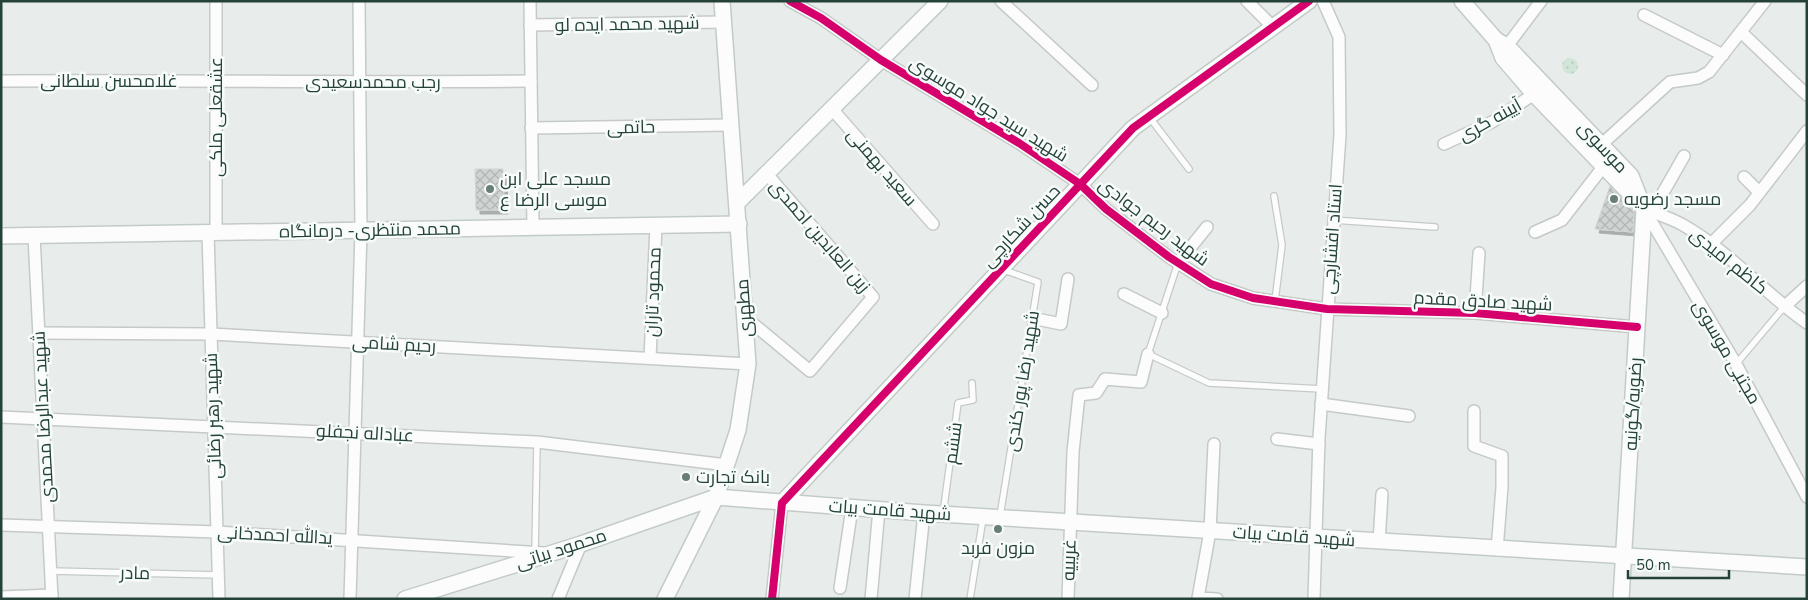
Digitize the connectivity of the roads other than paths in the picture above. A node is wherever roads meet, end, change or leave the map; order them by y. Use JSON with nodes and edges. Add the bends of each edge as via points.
{"nodes":[{"id":1,"x":216,"y":1,"type":"edge"},
{"id":2,"x":359,"y":1,"type":"edge"},
{"id":3,"x":530,"y":1,"type":"edge"},
{"id":4,"x":722,"y":1,"type":"edge"},
{"id":5,"x":940,"y":1,"type":"edge"},
{"id":6,"x":1001,"y":1,"type":"edge"},
{"id":7,"x":1248,"y":1,"type":"edge"},
{"id":8,"x":1309,"y":1,"type":"edge"},
{"id":9,"x":1323,"y":1,"type":"edge"},
{"id":10,"x":1462,"y":1,"type":"edge"},
{"id":11,"x":1541,"y":1,"type":"edge"},
{"id":12,"x":1765,"y":1,"type":"edge"},
{"id":13,"x":792,"y":2,"type":"edge"},
{"id":14,"x":1644,"y":15,"type":"dead end"},
{"id":15,"x":723,"y":22,"type":"junction"},
{"id":16,"x":530,"y":25,"type":"junction"},
{"id":17,"x":1273,"y":27,"type":"junction"},
{"id":18,"x":1741,"y":32,"type":"junction"},
{"id":19,"x":1502,"y":43,"type":"junction"},
{"id":20,"x":1723,"y":55,"type":"junction"},
{"id":21,"x":881,"y":60,"type":"junction"},
{"id":22,"x":216,"y":80,"type":"junction"},
{"id":23,"x":1,"y":81,"type":"edge"},
{"id":24,"x":531,"y":81,"type":"junction"},
{"id":25,"x":360,"y":83,"type":"junction"},
{"id":26,"x":1092,"y":85,"type":"dead end"},
{"id":27,"x":1534,"y":94,"type":"junction"},
{"id":28,"x":1807,"y":95,"type":"edge"},
{"id":29,"x":832,"y":109,"type":"junction"},
{"id":30,"x":1148,"y":116,"type":"junction"},
{"id":31,"x":731,"y":125,"type":"junction"},
{"id":32,"x":532,"y":128,"type":"junction"},
{"id":33,"x":1807,"y":131,"type":"edge"},
{"id":34,"x":1444,"y":144,"type":"dead end"},
{"id":35,"x":1602,"y":144,"type":"junction"},
{"id":36,"x":1684,"y":156,"type":"dead end"},
{"id":37,"x":1603,"y":167,"type":"junction"},
{"id":38,"x":1189,"y":169,"type":"dead end"},
{"id":39,"x":767,"y":174,"type":"junction"},
{"id":40,"x":1744,"y":177,"type":"dead end"},
{"id":41,"x":1080,"y":184,"type":"junction"},
{"id":42,"x":1759,"y":192,"type":"junction"},
{"id":43,"x":1274,"y":196,"type":"dead end"},
{"id":44,"x":737,"y":203,"type":"junction"},
{"id":45,"x":1648,"y":210,"type":"junction"},
{"id":46,"x":1333,"y":220,"type":"junction"},
{"id":47,"x":739,"y":224,"type":"junction"},
{"id":48,"x":933,"y":224,"type":"dead end"},
{"id":49,"x":656,"y":226,"type":"junction"},
{"id":50,"x":1207,"y":227,"type":"dead end"},
{"id":51,"x":1434,"y":227,"type":"dead end"},
{"id":52,"x":533,"y":228,"type":"junction"},
{"id":53,"x":361,"y":230,"type":"junction"},
{"id":54,"x":1535,"y":232,"type":"dead end"},
{"id":55,"x":212,"y":233,"type":"junction"},
{"id":56,"x":1,"y":236,"type":"edge"},
{"id":57,"x":34,"y":236,"type":"junction"},
{"id":58,"x":1711,"y":244,"type":"junction"},
{"id":59,"x":1479,"y":254,"type":"dead end"},
{"id":60,"x":1178,"y":263,"type":"junction"},
{"id":61,"x":1002,"y":269,"type":"junction"},
{"id":62,"x":1068,"y":279,"type":"dead end"},
{"id":63,"x":1807,"y":286,"type":"edge"},
{"id":64,"x":1124,"y":294,"type":"dead end"},
{"id":65,"x":1275,"y":302,"type":"junction"},
{"id":66,"x":1784,"y":307,"type":"junction"},
{"id":67,"x":1328,"y":309,"type":"junction"},
{"id":68,"x":1475,"y":313,"type":"junction"},
{"id":69,"x":1162,"y":314,"type":"junction"},
{"id":70,"x":745,"y":317,"type":"junction"},
{"id":71,"x":1032,"y":318,"type":"junction"},
{"id":72,"x":1807,"y":323,"type":"edge"},
{"id":73,"x":1637,"y":327,"type":"junction"},
{"id":74,"x":39,"y":333,"type":"junction"},
{"id":75,"x":211,"y":334,"type":"junction"},
{"id":76,"x":358,"y":342,"type":"junction"},
{"id":77,"x":1148,"y":354,"type":"junction"},
{"id":78,"x":650,"y":358,"type":"junction"},
{"id":79,"x":748,"y":364,"type":"junction"},
{"id":80,"x":1736,"y":364,"type":"junction"},
{"id":81,"x":972,"y":383,"type":"dead end"},
{"id":82,"x":1322,"y":389,"type":"junction"},
{"id":83,"x":1321,"y":404,"type":"junction"},
{"id":84,"x":1474,"y":411,"type":"dead end"},
{"id":85,"x":1410,"y":416,"type":"dead end"},
{"id":86,"x":1,"y":417,"type":"edge"},
{"id":87,"x":43,"y":419,"type":"junction"},
{"id":88,"x":214,"y":426,"type":"junction"},
{"id":89,"x":356,"y":432,"type":"junction"},
{"id":90,"x":1276,"y":439,"type":"dead end"},
{"id":91,"x":538,"y":442,"type":"junction"},
{"id":92,"x":1214,"y":444,"type":"dead end"},
{"id":93,"x":1319,"y":444,"type":"junction"},
{"id":94,"x":728,"y":465,"type":"junction"},
{"id":95,"x":1382,"y":494,"type":"dead end"},
{"id":96,"x":716,"y":497,"type":"junction"},
{"id":97,"x":1807,"y":497,"type":"edge"},
{"id":98,"x":782,"y":503,"type":"junction"},
{"id":99,"x":852,"y":508,"type":"junction"},
{"id":100,"x":878,"y":510,"type":"junction"},
{"id":101,"x":924,"y":513,"type":"junction"},
{"id":102,"x":943,"y":514,"type":"junction"},
{"id":103,"x":983,"y":516,"type":"junction"},
{"id":104,"x":1000,"y":517,"type":"junction"},
{"id":105,"x":1070,"y":522,"type":"junction"},
{"id":106,"x":1,"y":525,"type":"edge"},
{"id":107,"x":49,"y":527,"type":"junction"},
{"id":108,"x":1210,"y":531,"type":"junction"},
{"id":109,"x":217,"y":532,"type":"junction"},
{"id":110,"x":1316,"y":538,"type":"junction"},
{"id":111,"x":352,"y":539,"type":"junction"},
{"id":112,"x":1378,"y":542,"type":"junction"},
{"id":113,"x":581,"y":544,"type":"junction"},
{"id":114,"x":1497,"y":550,"type":"junction"},
{"id":115,"x":542,"y":553,"type":"junction"},
{"id":116,"x":1624,"y":558,"type":"junction"},
{"id":117,"x":1807,"y":567,"type":"edge"},
{"id":118,"x":51,"y":571,"type":"junction"},
{"id":119,"x":218,"y":575,"type":"junction"},
{"id":120,"x":840,"y":588,"type":"dead end"},
{"id":121,"x":432,"y":594,"type":"edge"},
{"id":122,"x":1,"y":597,"type":"edge"},
{"id":123,"x":52,"y":597,"type":"edge"},
{"id":124,"x":219,"y":599,"type":"edge"},
{"id":125,"x":350,"y":599,"type":"edge"},
{"id":126,"x":405,"y":599,"type":"edge"},
{"id":127,"x":558,"y":599,"type":"edge"},
{"id":128,"x":665,"y":599,"type":"edge"},
{"id":129,"x":772,"y":599,"type":"edge"},
{"id":130,"x":871,"y":599,"type":"edge"},
{"id":131,"x":915,"y":599,"type":"edge"},
{"id":132,"x":970,"y":599,"type":"edge"},
{"id":133,"x":1068,"y":599,"type":"edge"},
{"id":134,"x":1217,"y":599,"type":"edge"},
{"id":135,"x":1314,"y":599,"type":"edge"},
{"id":136,"x":1621,"y":599,"type":"edge"}],
"edges":[{"from":1,"to":22,"type":"street","name":"عشقعلی ملکی"},
{"from":2,"to":25,"type":"street"},
{"from":3,"to":16,"type":"street"},
{"from":4,"to":15,"type":"main road","name":"مطهری"},
{"from":5,"to":21,"type":"main road"},
{"from":6,"to":26,"type":"street"},
{"from":7,"to":17,"type":"street"},
{"from":8,"to":17,"type":"main road","name":"حسن شکارچی"},
{"from":9,"to":46,"type":"street","name":"استاد افشارچی","via":[[1339,37],[1340,135]]},
{"from":10,"to":19,"type":"main road","name":"موسوی"},
{"from":11,"to":19,"type":"street"},
{"from":12,"to":18,"type":"street"},
{"from":13,"to":21,"type":"street","name":"شهید سید جواد موسوی"},
{"from":14,"to":20,"type":"street"},
{"from":15,"to":16,"type":"street","name":"شهید محمد ایده لو"},
{"from":15,"to":31,"type":"main road","name":"مطهری"},
{"from":16,"to":24,"type":"street"},
{"from":17,"to":30,"type":"main road","name":"حسن شکارچی"},
{"from":18,"to":20,"type":"street"},
{"from":18,"to":28,"type":"street"},
{"from":19,"to":27,"type":"main road","name":"موسوی","via":[[1503,58]]},
{"from":19,"to":35,"type":"main road","name":"موسوی"},
{"from":20,"to":35,"type":"street","via":[[1709,72],[1698,78],[1670,82]]},
{"from":21,"to":29,"type":"main road"},
{"from":21,"to":41,"type":"street","name":"شهید سید جواد موسوی","via":[[1019,143]]},
{"from":22,"to":23,"type":"street","name":"غلامحسن سلطانی"},
{"from":22,"to":25,"type":"street","name":"رجب محمدسعیدی"},
{"from":22,"to":55,"type":"street","name":"عشقعلی ملکی"},
{"from":24,"to":25,"type":"street","name":"رجب محمدسعیدی"},
{"from":24,"to":32,"type":"street"},
{"from":25,"to":53,"type":"street"},
{"from":27,"to":34,"type":"street","name":"آیینه گری","via":[[1492,122]]},
{"from":27,"to":37,"type":"main road","name":"موسوی"},
{"from":29,"to":39,"type":"main road"},
{"from":29,"to":48,"type":"street","name":"سعید بهمنی"},
{"from":30,"to":38,"type":"lane"},
{"from":30,"to":41,"type":"main road","name":"حسن شکارچی"},
{"from":31,"to":32,"type":"street","name":"حاتمی"},
{"from":31,"to":44,"type":"main road","name":"مطهری"},
{"from":32,"to":52,"type":"street"},
{"from":33,"to":42,"type":"street"},
{"from":35,"to":45,"type":"main road","name":"موسوی","via":[[1631,176]]},
{"from":36,"to":45,"type":"street"},
{"from":37,"to":45,"type":"main road","name":"موسوی"},
{"from":37,"to":54,"type":"street","via":[[1562,220]]},
{"from":39,"to":44,"type":"main road"},
{"from":39,"to":70,"type":"street","name":"زین العابدین احمدی","via":[[873,297],[810,371]]},
{"from":40,"to":42,"type":"street"},
{"from":41,"to":60,"type":"street","name":"شهید رحیم جوادی","via":[[1106,209]]},
{"from":41,"to":61,"type":"main road","name":"حسن شکارچی"},
{"from":42,"to":58,"type":"street"},
{"from":43,"to":65,"type":"lane","via":[[1282,245]]},
{"from":44,"to":47,"type":"main road","name":"مطهری"},
{"from":45,"to":58,"type":"street","name":"کاظم امیدی","via":[[1683,225]]},
{"from":45,"to":73,"type":"main road","name":"رضویه/گونیه"},
{"from":45,"to":80,"type":"street","name":"مجتبی موسوی"},
{"from":46,"to":51,"type":"lane"},
{"from":46,"to":67,"type":"street","name":"استاد افشارچی"},
{"from":47,"to":49,"type":"main road","name":"محمد منتظری- درمانگاه"},
{"from":47,"to":70,"type":"main road","name":"مطهری"},
{"from":49,"to":52,"type":"main road","name":"محمد منتظری- درمانگاه"},
{"from":49,"to":78,"type":"street","name":"محمود تاران"},
{"from":50,"to":60,"type":"street"},
{"from":52,"to":53,"type":"main road","name":"محمد منتظری- درمانگاه"},
{"from":53,"to":55,"type":"main road","name":"محمد منتظری- درمانگاه"},
{"from":53,"to":76,"type":"street"},
{"from":55,"to":57,"type":"main road","name":"محمد منتظری- درمانگاه"},
{"from":55,"to":75,"type":"street","name":"شهید رهبر رضائی"},
{"from":56,"to":57,"type":"main road","name":"محمد منتظری- درمانگاه"},
{"from":57,"to":74,"type":"street","name":"شهید عبدالرضا محمدی"},
{"from":58,"to":66,"type":"street","name":"کاظم امیدی"},
{"from":59,"to":68,"type":"street"},
{"from":60,"to":65,"type":"street","name":"شهید رحیم جوادی","via":[[1211,284]]},
{"from":60,"to":69,"type":"lane"},
{"from":61,"to":71,"type":"lane","name":"شهید رضا پور کندی","via":[[1038,282]]},
{"from":61,"to":98,"type":"main road","name":"حسن شکارچی"},
{"from":62,"to":71,"type":"street","via":[[1061,324]]},
{"from":63,"to":66,"type":"street"},
{"from":64,"to":69,"type":"street"},
{"from":65,"to":67,"type":"street","name":"شهید رحیم جوادی"},
{"from":66,"to":72,"type":"street","name":"کاظم امیدی"},
{"from":66,"to":80,"type":"lane"},
{"from":67,"to":68,"type":"street","name":"شهید صادق مقدم"},
{"from":67,"to":82,"type":"street","name":"استاد افشارچی"},
{"from":68,"to":73,"type":"street","name":"شهید صادق مقدم"},
{"from":69,"to":77,"type":"lane"},
{"from":70,"to":79,"type":"main road","name":"مطهری"},
{"from":71,"to":104,"type":"lane","name":"شهید رضا پور کندی"},
{"from":73,"to":116,"type":"main road","name":"رضویه/گونیه"},
{"from":74,"to":75,"type":"street","name":"رحیم شامی"},
{"from":74,"to":87,"type":"street","name":"شهید عبدالرضا محمدی"},
{"from":75,"to":76,"type":"street","name":"رحیم شامی"},
{"from":75,"to":88,"type":"street","name":"شهید رهبر رضائی"},
{"from":76,"to":78,"type":"street","name":"رحیم شامی"},
{"from":76,"to":89,"type":"street"},
{"from":77,"to":82,"type":"lane","via":[[1209,383]]},
{"from":77,"to":105,"type":"street","name":"غریبیه","via":[[1141,382],[1105,379],[1096,392],[1079,395]]},
{"from":78,"to":79,"type":"street","name":"رحیم شامی"},
{"from":79,"to":94,"type":"main road","name":"مطهری","via":[[738,430]]},
{"from":80,"to":97,"type":"street","name":"مجتبی موسوی"},
{"from":81,"to":102,"type":"lane","name":"ششم","via":[[973,400],[958,403]]},
{"from":82,"to":83,"type":"street","name":"استاد افشارچی"},
{"from":83,"to":85,"type":"street"},
{"from":83,"to":93,"type":"street","name":"استاد افشارچی"},
{"from":84,"to":114,"type":"street","via":[[1474,446],[1502,456]]},
{"from":86,"to":87,"type":"street","name":"عباداله نجفلو"},
{"from":87,"to":88,"type":"street","name":"عباداله نجفلو"},
{"from":87,"to":107,"type":"street","name":"شهید عبدالرضا محمدی"},
{"from":88,"to":89,"type":"street","name":"عباداله نجفلو"},
{"from":88,"to":109,"type":"street","name":"شهید رهبر رضائی"},
{"from":89,"to":91,"type":"street","name":"عباداله نجفلو"},
{"from":89,"to":111,"type":"street"},
{"from":90,"to":93,"type":"street"},
{"from":91,"to":94,"type":"street","name":"عباداله نجفلو"},
{"from":91,"to":115,"type":"lane"},
{"from":92,"to":108,"type":"street"},
{"from":93,"to":110,"type":"street","name":"استاد افشارچی"},
{"from":94,"to":96,"type":"main road","name":"مطهری"},
{"from":95,"to":112,"type":"street"},
{"from":96,"to":98,"type":"main road","name":"شهید قامت بیات"},
{"from":96,"to":113,"type":"main road","name":"محمود بیاتی"},
{"from":96,"to":128,"type":"main road","name":"مطهری"},
{"from":98,"to":99,"type":"main road","name":"شهید قامت بیات"},
{"from":98,"to":129,"type":"street"},
{"from":99,"to":100,"type":"main road","name":"شهید قامت بیات"},
{"from":99,"to":120,"type":"street"},
{"from":100,"to":101,"type":"main road","name":"شهید قامت بیات"},
{"from":100,"to":130,"type":"street"},
{"from":101,"to":102,"type":"main road","name":"شهید قامت بیات"},
{"from":101,"to":131,"type":"street"},
{"from":102,"to":103,"type":"main road","name":"شهید قامت بیات"},
{"from":103,"to":104,"type":"main road","name":"شهید قامت بیات"},
{"from":103,"to":132,"type":"lane"},
{"from":104,"to":105,"type":"main road","name":"شهید قامت بیات"},
{"from":105,"to":108,"type":"main road","name":"شهید قامت بیات"},
{"from":105,"to":133,"type":"street","name":"غریبیه"},
{"from":106,"to":107,"type":"street","name":"یدالله احمدخانی"},
{"from":107,"to":109,"type":"street","name":"یدالله احمدخانی"},
{"from":107,"to":118,"type":"street","name":"شهید عبدالرضا محمدی"},
{"from":108,"to":110,"type":"main road","name":"شهید قامت بیات"},
{"from":108,"to":134,"type":"street","via":[[1198,598]]},
{"from":109,"to":111,"type":"street","name":"یدالله احمدخانی"},
{"from":109,"to":119,"type":"street","name":"شهید رهبر رضائی"},
{"from":110,"to":112,"type":"main road","name":"شهید قامت بیات"},
{"from":110,"to":135,"type":"street","name":"استاد افشارچی"},
{"from":111,"to":115,"type":"street","name":"یدالله احمدخانی"},
{"from":111,"to":125,"type":"street"},
{"from":112,"to":114,"type":"main road","name":"شهید قامت بیات"},
{"from":113,"to":115,"type":"main road","name":"محمود بیاتی"},
{"from":113,"to":127,"type":"street"},
{"from":114,"to":116,"type":"main road","name":"شهید قامت بیات"},
{"from":115,"to":121,"type":"main road","name":"محمود بیاتی"},
{"from":116,"to":117,"type":"main road","name":"شهید قامت بیات"},
{"from":116,"to":136,"type":"main road","name":"رضویه/گونیه"},
{"from":118,"to":119,"type":"lane","name":"مادر"},
{"from":118,"to":123,"type":"street","name":"شهید عبدالرضا محمدی"},
{"from":119,"to":124,"type":"street","name":"شهید رهبر رضائی"},
{"from":121,"to":126,"type":"main road","name":"محمود بیاتی"},
{"from":122,"to":123,"type":"street"}]}
